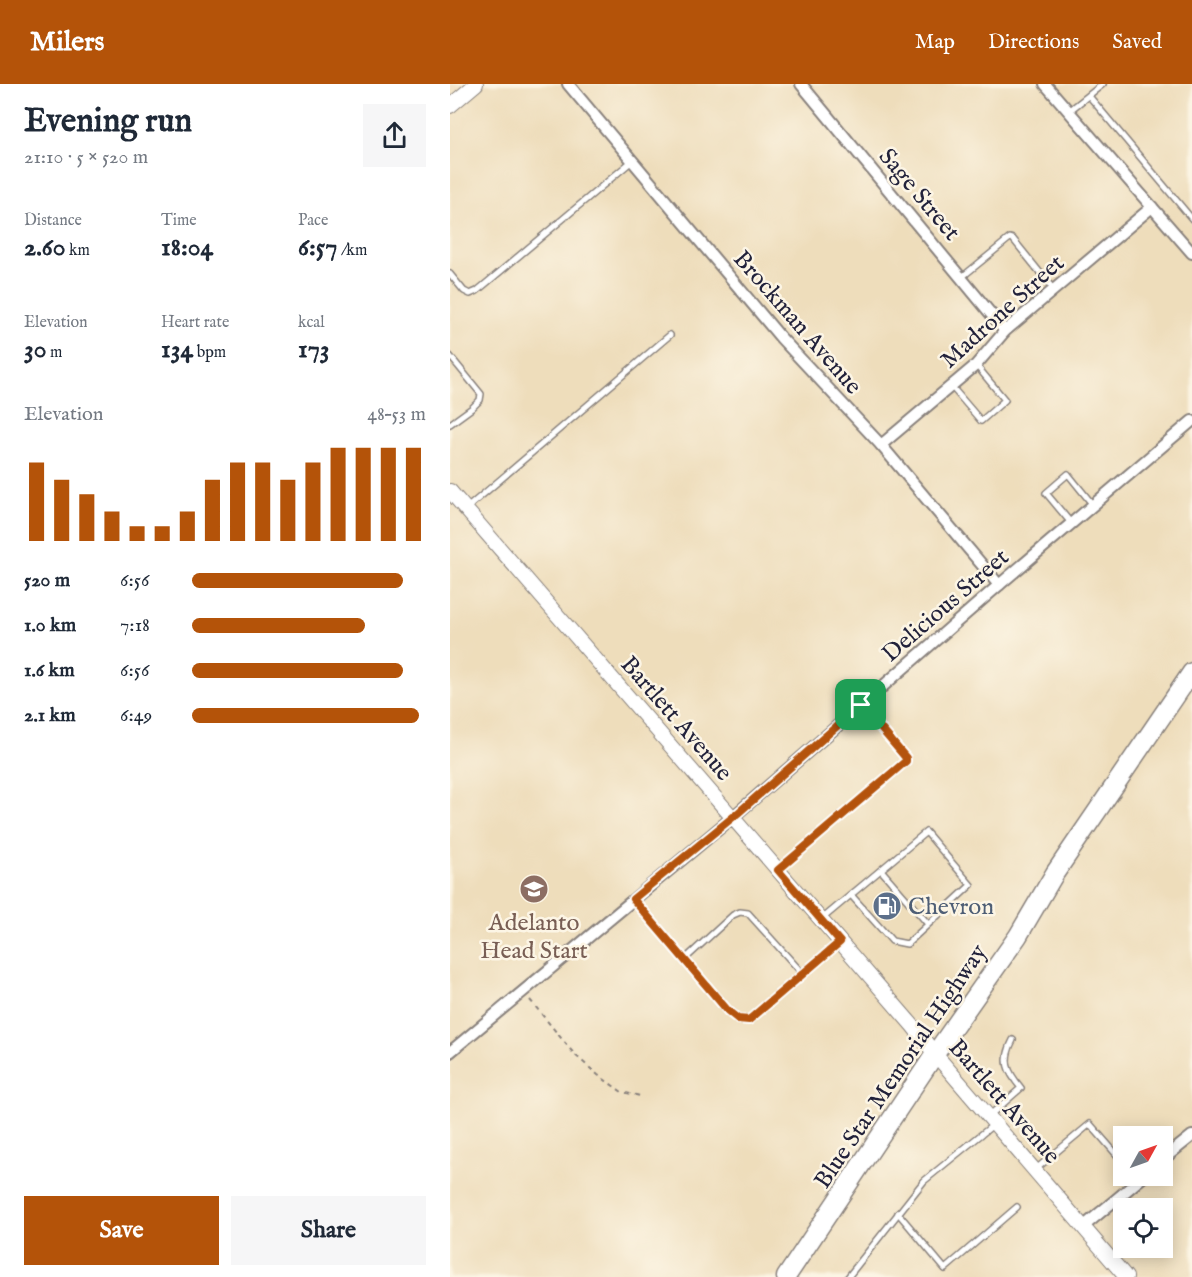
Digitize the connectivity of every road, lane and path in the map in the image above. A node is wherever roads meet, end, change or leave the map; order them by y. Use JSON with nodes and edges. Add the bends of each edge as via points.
{"nodes":[{"id":1,"x":476,"y":84,"type":"edge"},
{"id":2,"x":568,"y":84,"type":"edge"},
{"id":3,"x":801,"y":84,"type":"edge"},
{"id":4,"x":1045,"y":84,"type":"edge"},
{"id":5,"x":1103,"y":84,"type":"edge"},
{"id":6,"x":1089,"y":96,"type":"junction"},
{"id":7,"x":450,"y":106,"type":"edge"},
{"id":8,"x":1069,"y":111,"type":"junction"},
{"id":9,"x":632,"y":160,"type":"junction"},
{"id":10,"x":1152,"y":207,"type":"junction"},
{"id":11,"x":1192,"y":219,"type":"edge"},
{"id":12,"x":1190,"y":248,"type":"edge"},
{"id":13,"x":450,"y":274,"type":"edge"},
{"id":14,"x":962,"y":277,"type":"junction"},
{"id":15,"x":1054,"y":290,"type":"junction"},
{"id":16,"x":1005,"y":331,"type":"junction"},
{"id":17,"x":670,"y":335,"type":"dead end"},
{"id":18,"x":450,"y":356,"type":"edge"},
{"id":19,"x":976,"y":365,"type":"junction"},
{"id":20,"x":951,"y":386,"type":"junction"},
{"id":21,"x":1192,"y":421,"type":"edge"},
{"id":22,"x":450,"y":424,"type":"edge"},
{"id":23,"x":881,"y":445,"type":"junction"},
{"id":24,"x":450,"y":491,"type":"edge"},
{"id":25,"x":1093,"y":505,"type":"junction"},
{"id":26,"x":466,"y":509,"type":"junction"},
{"id":27,"x":1071,"y":524,"type":"junction"},
{"id":28,"x":999,"y":585,"type":"junction"},
{"id":29,"x":1192,"y":672,"type":"edge"},
{"id":30,"x":861,"y":705,"type":"junction"},
{"id":31,"x":733,"y":817,"type":"junction"},
{"id":32,"x":778,"y":870,"type":"junction"},
{"id":33,"x":881,"y":870,"type":"junction"},
{"id":34,"x":851,"y":895,"type":"junction"},
{"id":35,"x":633,"y":899,"type":"junction"},
{"id":36,"x":821,"y":920,"type":"junction"},
{"id":37,"x":928,"y":924,"type":"junction"},
{"id":38,"x":840,"y":942,"type":"junction"},
{"id":39,"x":684,"y":960,"type":"junction"},
{"id":40,"x":802,"y":974,"type":"junction"},
{"id":41,"x":523,"y":991,"type":"junction"},
{"id":42,"x":1013,"y":1040,"type":"dead end"},
{"id":43,"x":450,"y":1052,"type":"edge"},
{"id":44,"x":935,"y":1054,"type":"junction"},
{"id":45,"x":640,"y":1096,"type":"dead end"},
{"id":46,"x":991,"y":1120,"type":"junction"},
{"id":47,"x":1192,"y":1136,"type":"edge"},
{"id":48,"x":1113,"y":1150,"type":"edge"},
{"id":49,"x":1173,"y":1151,"type":"edge"},
{"id":50,"x":1035,"y":1170,"type":"junction"},
{"id":51,"x":1130,"y":1186,"type":"edge"},
{"id":52,"x":1017,"y":1207,"type":"dead end"},
{"id":53,"x":898,"y":1213,"type":"junction"},
{"id":54,"x":1083,"y":1227,"type":"junction"},
{"id":55,"x":786,"y":1277,"type":"edge"},
{"id":56,"x":848,"y":1277,"type":"edge"},
{"id":57,"x":1126,"y":1277,"type":"edge"}],
"edges":[{"from":1,"to":7,"type":"street"},
{"from":2,"to":9,"type":"street","name":"Brockman Avenue"},
{"from":3,"to":14,"type":"street","name":"Sage Street"},
{"from":4,"to":8,"type":"street"},
{"from":5,"to":6,"type":"lane"},
{"from":6,"to":8,"type":"lane"},
{"from":6,"to":11,"type":"lane"},
{"from":8,"to":10,"type":"street"},
{"from":9,"to":13,"type":"lane","via":[[477,291],[464,291]]},
{"from":9,"to":23,"type":"street","name":"Brockman Avenue","via":[[781,338]]},
{"from":10,"to":12,"type":"street"},
{"from":10,"to":15,"type":"street","name":"Madrone Street"},
{"from":14,"to":15,"type":"lane","via":[[1010,238]]},
{"from":14,"to":16,"type":"street","name":"Sage Street"},
{"from":15,"to":16,"type":"street","name":"Madrone Street"},
{"from":16,"to":19,"type":"street","name":"Madrone Street"},
{"from":17,"to":26,"type":"lane"},
{"from":18,"to":22,"type":"lane","via":[[481,394],[472,408]]},
{"from":19,"to":20,"type":"street","name":"Madrone Street"},
{"from":19,"to":20,"type":"lane","via":[[1005,400],[981,421]]},
{"from":20,"to":23,"type":"street","name":"Madrone Street"},
{"from":21,"to":25,"type":"street","name":"Delicious Street"},
{"from":23,"to":28,"type":"street","name":"Brockman Avenue"},
{"from":24,"to":26,"type":"street","name":"Bartlett Avenue"},
{"from":25,"to":27,"type":"street","name":"Delicious Street"},
{"from":25,"to":27,"type":"lane","via":[[1068,474],[1046,493]]},
{"from":26,"to":31,"type":"street","name":"Bartlett Avenue"},
{"from":27,"to":28,"type":"street","name":"Delicious Street"},
{"from":28,"to":30,"type":"street","name":"Delicious Street"},
{"from":29,"to":44,"type":"highway","name":"Blue Star Memorial Highway"},
{"from":30,"to":31,"type":"street","name":"Delicious Street"},
{"from":30,"to":32,"type":"lane","via":[[906,761]]},
{"from":31,"to":32,"type":"street","name":"Bartlett Avenue"},
{"from":31,"to":35,"type":"street","name":"Delicious Street"},
{"from":32,"to":36,"type":"street","name":"Bartlett Avenue"},
{"from":33,"to":34,"type":"lane"},
{"from":33,"to":37,"type":"lane"},
{"from":33,"to":37,"type":"lane","via":[[926,832],[971,885]]},
{"from":34,"to":36,"type":"lane"},
{"from":34,"to":37,"type":"lane","via":[[892,941],[907,944]]},
{"from":35,"to":39,"type":"lane"},
{"from":35,"to":41,"type":"street","name":"Delicious Street"},
{"from":36,"to":38,"type":"street","name":"Bartlett Avenue"},
{"from":38,"to":40,"type":"lane"},
{"from":38,"to":44,"type":"street","name":"Bartlett Avenue"},
{"from":39,"to":40,"type":"lane","via":[[738,1019],[749,1020]]},
{"from":39,"to":40,"type":"lane","via":[[740,912],[748,913]]},
{"from":41,"to":43,"type":"street","name":"Delicious Street"},
{"from":41,"to":45,"type":"path","via":[[575,1055],[622,1092]]},
{"from":42,"to":46,"type":"lane","via":[[1006,1063],[1021,1088]]},
{"from":44,"to":46,"type":"street","name":"Bartlett Avenue"},
{"from":44,"to":55,"type":"highway","name":"Blue Star Memorial Highway"},
{"from":46,"to":50,"type":"street","name":"Bartlett Avenue"},
{"from":46,"to":53,"type":"lane","via":[[924,1180]]},
{"from":47,"to":49,"type":"street"},
{"from":48,"to":50,"type":"lane","via":[[1090,1124]]},
{"from":50,"to":54,"type":"street","name":"Bartlett Avenue"},
{"from":51,"to":54,"type":"street"},
{"from":52,"to":53,"type":"lane","via":[[945,1269]]},
{"from":53,"to":56,"type":"lane"},
{"from":54,"to":57,"type":"street","name":"Bartlett Avenue"}]}
